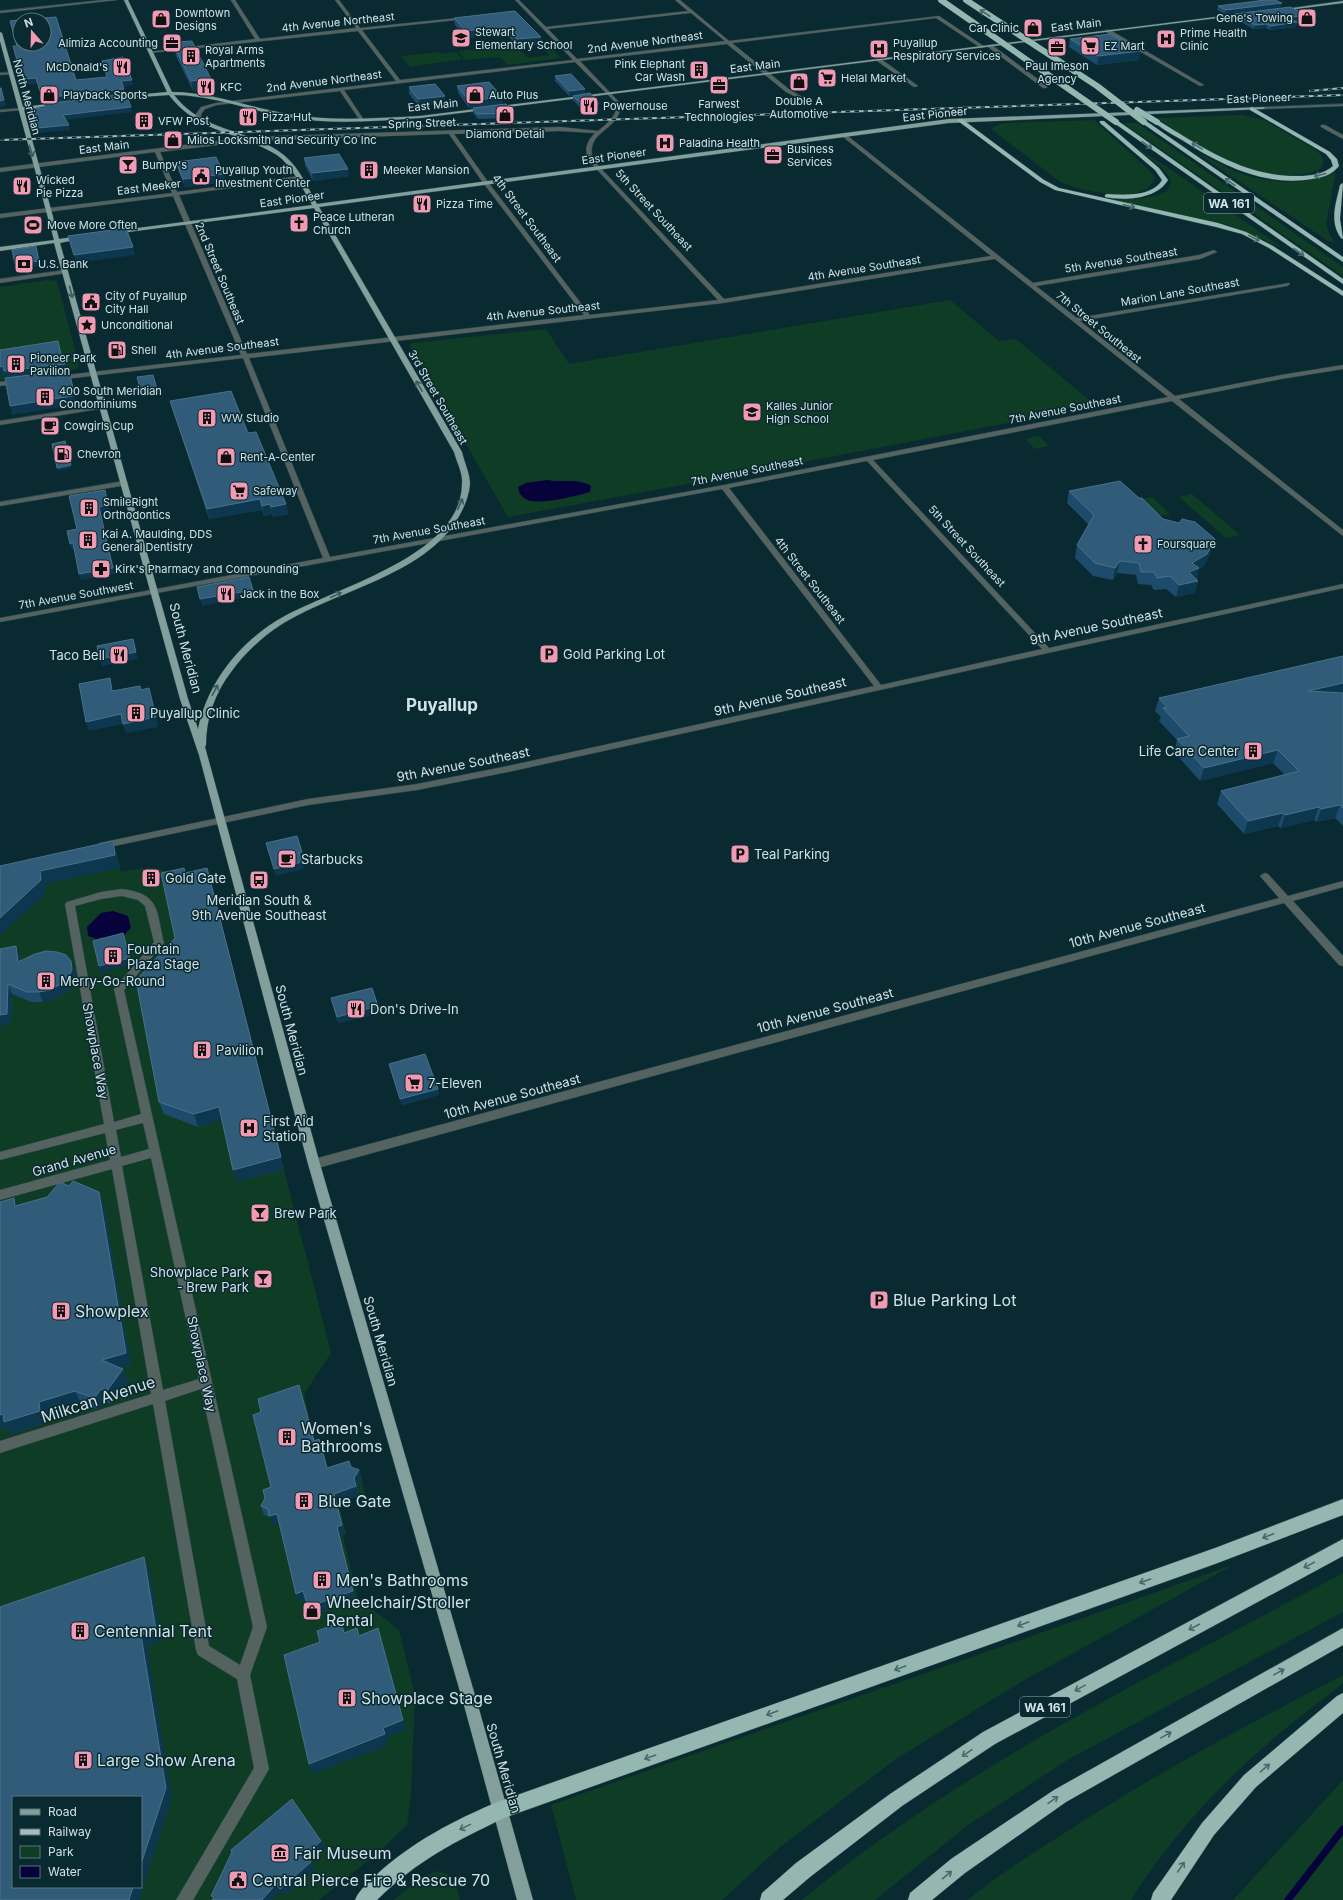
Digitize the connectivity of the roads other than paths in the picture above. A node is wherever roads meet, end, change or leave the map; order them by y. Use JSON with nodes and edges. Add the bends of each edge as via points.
{"nodes":[{"id":1,"x":115,"y":0,"type":"edge"},
{"id":2,"x":126,"y":0,"type":"edge"},
{"id":3,"x":233,"y":0,"type":"edge"},
{"id":4,"x":337,"y":0,"type":"edge"},
{"id":5,"x":517,"y":0,"type":"edge"},
{"id":6,"x":677,"y":0,"type":"edge"},
{"id":7,"x":941,"y":0,"type":"edge"},
{"id":8,"x":966,"y":0,"type":"edge"},
{"id":9,"x":1343,"y":2,"type":"edge"},
{"id":10,"x":1275,"y":10,"type":"edge"},
{"id":11,"x":0,"y":12,"type":"edge"},
{"id":12,"x":691,"y":12,"type":"junction"},
{"id":13,"x":1255,"y":13,"type":"edge"},
{"id":14,"x":473,"y":17,"type":"edge"},
{"id":15,"x":545,"y":28,"type":"junction"},
{"id":16,"x":359,"y":29,"type":"junction"},
{"id":17,"x":1108,"y":31,"type":"junction"},
{"id":18,"x":0,"y":33,"type":"edge"},
{"id":19,"x":258,"y":40,"type":"junction"},
{"id":20,"x":729,"y":42,"type":"junction"},
{"id":21,"x":990,"y":46,"type":"junction"},
{"id":22,"x":983,"y":47,"type":"junction"},
{"id":23,"x":150,"y":52,"type":"junction"},
{"id":24,"x":1052,"y":57,"type":"junction"},
{"id":25,"x":577,"y":60,"type":"junction"},
{"id":26,"x":880,"y":60,"type":"junction"},
{"id":27,"x":1033,"y":64,"type":"junction"},
{"id":28,"x":11,"y":73,"type":"junction"},
{"id":29,"x":0,"y":74,"type":"edge"},
{"id":30,"x":768,"y":74,"type":"junction"},
{"id":31,"x":399,"y":82,"type":"junction"},
{"id":32,"x":1202,"y":85,"type":"dead end"},
{"id":33,"x":916,"y":86,"type":"dead end"},
{"id":34,"x":1045,"y":87,"type":"dead end"},
{"id":35,"x":341,"y":89,"type":"junction"},
{"id":36,"x":170,"y":93,"type":"junction"},
{"id":37,"x":611,"y":94,"type":"junction"},
{"id":38,"x":111,"y":98,"type":"edge"},
{"id":39,"x":804,"y":100,"type":"dead end"},
{"id":40,"x":228,"y":102,"type":"junction"},
{"id":41,"x":60,"y":104,"type":"edge"},
{"id":42,"x":1343,"y":105,"type":"edge"},
{"id":43,"x":21,"y":108,"type":"junction"},
{"id":44,"x":1263,"y":108,"type":"junction"},
{"id":45,"x":1252,"y":109,"type":"junction"},
{"id":46,"x":0,"y":111,"type":"edge"},
{"id":47,"x":199,"y":119,"type":"junction"},
{"id":48,"x":361,"y":120,"type":"junction"},
{"id":49,"x":960,"y":120,"type":"junction"},
{"id":50,"x":968,"y":120,"type":"junction"},
{"id":51,"x":1323,"y":126,"type":"dead end"},
{"id":52,"x":450,"y":132,"type":"junction"},
{"id":53,"x":598,"y":132,"type":"junction"},
{"id":54,"x":844,"y":135,"type":"junction"},
{"id":55,"x":1343,"y":137,"type":"edge"},
{"id":56,"x":246,"y":139,"type":"junction"},
{"id":57,"x":157,"y":151,"type":"junction"},
{"id":58,"x":1336,"y":151,"type":"dead end"},
{"id":59,"x":36,"y":166,"type":"junction"},
{"id":60,"x":598,"y":168,"type":"junction"},
{"id":61,"x":0,"y":170,"type":"edge"},
{"id":62,"x":300,"y":178,"type":"junction"},
{"id":63,"x":486,"y":183,"type":"junction"},
{"id":64,"x":1343,"y":185,"type":"edge"},
{"id":65,"x":175,"y":193,"type":"junction"},
{"id":66,"x":316,"y":206,"type":"junction"},
{"id":67,"x":48,"y":210,"type":"junction"},
{"id":68,"x":0,"y":216,"type":"edge"},
{"id":69,"x":188,"y":223,"type":"junction"},
{"id":70,"x":111,"y":234,"type":"edge"},
{"id":71,"x":90,"y":237,"type":"edge"},
{"id":72,"x":1343,"y":237,"type":"edge"},
{"id":73,"x":57,"y":241,"type":"junction"},
{"id":74,"x":0,"y":249,"type":"edge"},
{"id":75,"x":1214,"y":252,"type":"dead end"},
{"id":76,"x":995,"y":256,"type":"junction"},
{"id":77,"x":1343,"y":260,"type":"edge"},
{"id":78,"x":66,"y":272,"type":"junction"},
{"id":79,"x":0,"y":281,"type":"edge"},
{"id":80,"x":1343,"y":282,"type":"edge"},
{"id":81,"x":1287,"y":284,"type":"dead end"},
{"id":82,"x":1030,"y":285,"type":"junction"},
{"id":83,"x":1343,"y":294,"type":"edge"},
{"id":84,"x":724,"y":301,"type":"junction"},
{"id":85,"x":588,"y":316,"type":"junction"},
{"id":86,"x":1076,"y":320,"type":"junction"},
{"id":87,"x":391,"y":338,"type":"junction"},
{"id":88,"x":245,"y":356,"type":"junction"},
{"id":89,"x":1343,"y":367,"type":"edge"},
{"id":90,"x":92,"y":374,"type":"junction"},
{"id":91,"x":51,"y":378,"type":"edge"},
{"id":92,"x":29,"y":381,"type":"edge"},
{"id":93,"x":0,"y":384,"type":"edge"},
{"id":94,"x":1173,"y":398,"type":"junction"},
{"id":95,"x":103,"y":407,"type":"junction"},
{"id":96,"x":0,"y":423,"type":"edge"},
{"id":97,"x":869,"y":459,"type":"junction"},
{"id":98,"x":124,"y":483,"type":"junction"},
{"id":99,"x":724,"y":486,"type":"junction"},
{"id":100,"x":0,"y":504,"type":"edge"},
{"id":101,"x":1343,"y":534,"type":"edge"},
{"id":102,"x":437,"y":540,"type":"junction"},
{"id":103,"x":327,"y":560,"type":"junction"},
{"id":104,"x":1343,"y":586,"type":"edge"},
{"id":105,"x":155,"y":592,"type":"junction"},
{"id":106,"x":0,"y":620,"type":"edge"},
{"id":107,"x":1047,"y":650,"type":"junction"},
{"id":108,"x":878,"y":687,"type":"junction"},
{"id":109,"x":203,"y":755,"type":"junction"},
{"id":110,"x":220,"y":820,"type":"junction"},
{"id":111,"x":92,"y":848,"type":"edge"},
{"id":112,"x":1265,"y":876,"type":"dead end"},
{"id":113,"x":1343,"y":884,"type":"edge"},
{"id":114,"x":1284,"y":900,"type":"junction"},
{"id":115,"x":1343,"y":962,"type":"edge"},
{"id":116,"x":148,"y":1117,"type":"junction"},
{"id":117,"x":109,"y":1127,"type":"junction"},
{"id":118,"x":155,"y":1152,"type":"junction"},
{"id":119,"x":0,"y":1156,"type":"edge"},
{"id":120,"x":116,"y":1163,"type":"junction"},
{"id":121,"x":314,"y":1164,"type":"junction"},
{"id":122,"x":0,"y":1195,"type":"edge"},
{"id":123,"x":206,"y":1382,"type":"junction"},
{"id":124,"x":158,"y":1397,"type":"junction"},
{"id":125,"x":0,"y":1447,"type":"edge"},
{"id":126,"x":1343,"y":1507,"type":"edge"},
{"id":127,"x":1343,"y":1547,"type":"edge"},
{"id":128,"x":1343,"y":1636,"type":"edge"},
{"id":129,"x":243,"y":1675,"type":"junction"},
{"id":130,"x":1343,"y":1702,"type":"edge"},
{"id":131,"x":500,"y":1810,"type":"junction"},
{"id":132,"x":184,"y":1900,"type":"edge"},
{"id":133,"x":364,"y":1900,"type":"edge"},
{"id":134,"x":525,"y":1900,"type":"edge"},
{"id":135,"x":769,"y":1900,"type":"edge"},
{"id":136,"x":917,"y":1900,"type":"edge"},
{"id":137,"x":1160,"y":1900,"type":"edge"}],
"edges":[{"from":1,"to":11,"type":"street"},
{"from":2,"to":23,"type":"main road","name":"3rd Street Southeast"},
{"from":3,"to":19,"type":"street"},
{"from":4,"to":16,"type":"street"},
{"from":5,"to":15,"type":"street","via":[[525,11]]},
{"from":6,"to":12,"type":"street"},
{"from":7,"to":27,"type":"highway","number":"WA 161","bridge":true},
{"from":24,"to":8,"type":"highway","number":"WA 161","one_way":true,"bridge":true},
{"from":9,"to":10,"type":"main road"},
{"from":12,"to":15,"type":"street"},
{"from":12,"to":20,"type":"street"},
{"from":13,"to":17,"type":"main road","name":"East Main"},
{"from":14,"to":16,"type":"street","name":"4th Avenue Northeast"},
{"from":15,"to":25,"type":"street"},
{"from":16,"to":19,"type":"street","name":"4th Avenue Northeast"},
{"from":16,"to":31,"type":"street"},
{"from":17,"to":21,"type":"main road","name":"East Main"},
{"from":17,"to":32,"type":"street"},
{"from":18,"to":28,"type":"main road","name":"North Meridian"},
{"from":19,"to":23,"type":"street","name":"4th Avenue Northeast"},
{"from":20,"to":22,"type":"street","name":"2nd Avenue Northeast","via":[[937,17]]},
{"from":20,"to":25,"type":"street","name":"2nd Avenue Northeast"},
{"from":20,"to":30,"type":"street"},
{"from":21,"to":22,"type":"main road","name":"East Main"},
{"from":21,"to":34,"type":"street"},
{"from":22,"to":26,"type":"main road","name":"East Main"},
{"from":23,"to":36,"type":"main road","name":"3rd Street Southeast"},
{"from":45,"to":24,"type":"highway","one_way":true,"bridge":true,"via":[[1328,152],[1336,166],[1325,174],[1302,178],[1275,178],[1250,173],[1225,163]]},
{"from":77,"to":24,"type":"highway","number":"WA 161","one_way":true,"bridge":true},
{"from":25,"to":31,"type":"street","name":"2nd Avenue Northeast"},
{"from":25,"to":37,"type":"street"},
{"from":26,"to":30,"type":"main road","name":"East Main"},
{"from":26,"to":33,"type":"street"},
{"from":27,"to":50,"type":"highway","bridge":true,"via":[[1160,172],[1165,180],[1161,187],[1146,194],[1117,197],[1066,188],[1050,180]]},
{"from":27,"to":80,"type":"highway","number":"WA 161","one_way":true,"bridge":true},
{"from":28,"to":29,"type":"street"},
{"from":28,"to":43,"type":"main road","name":"North Meridian"},
{"from":30,"to":37,"type":"main road","name":"East Main"},
{"from":30,"to":39,"type":"street","via":[[788,91]]},
{"from":31,"to":35,"type":"street","name":"2nd Avenue Northeast"},
{"from":35,"to":40,"type":"street","name":"2nd Avenue Northeast"},
{"from":35,"to":48,"type":"street"},
{"from":36,"to":38,"type":"main road","name":"East Main"},
{"from":36,"to":40,"type":"main road","name":"East Main"},
{"from":36,"to":47,"type":"main road","name":"3rd Street Southeast","via":[[178,106]]},
{"from":37,"to":48,"type":"main road","name":"East Main","via":[[431,116]]},
{"from":37,"to":53,"type":"street","name":"5th Street Southeast","via":[[619,104],[620,110]]},
{"from":40,"to":47,"type":"street","name":"2nd Avenue Northeast","via":[[203,108],[198,112]]},
{"from":40,"to":48,"type":"main road","name":"East Main","via":[[299,118]]},
{"from":41,"to":43,"type":"main road"},
{"from":42,"to":44,"type":"street","name":"East Pioneer"},
{"from":43,"to":46,"type":"street"},
{"from":43,"to":59,"type":"main road","name":"North Meridian","one_way":true},
{"from":44,"to":45,"type":"main road","name":"East Pioneer"},
{"from":44,"to":58,"type":"highway"},
{"from":45,"to":50,"type":"main road","name":"East Pioneer"},
{"from":47,"to":56,"type":"main road","name":"3rd Street Southeast"},
{"from":49,"to":50,"type":"main road","name":"East Pioneer"},
{"from":49,"to":54,"type":"main road","name":"East Pioneer"},
{"from":49,"to":83,"type":"highway","one_way":true,"via":[[1042,181],[1057,189],[1244,233],[1271,247]]},
{"from":51,"to":55,"type":"street"},
{"from":52,"to":53,"type":"street","name":"Spring Street","via":[[572,129]]},
{"from":52,"to":56,"type":"street","name":"Spring Street"},
{"from":52,"to":63,"type":"street","name":"4th Street Southeast"},
{"from":53,"to":60,"type":"street","name":"5th Street Southeast","via":[[589,144],[588,151]]},
{"from":54,"to":60,"type":"main road","name":"East Pioneer"},
{"from":54,"to":76,"type":"street","name":"7th Street Southeast"},
{"from":56,"to":57,"type":"street","name":"East Main"},
{"from":56,"to":62,"type":"main road","name":"3rd Street Southeast","via":[[284,158]]},
{"from":57,"to":59,"type":"street","name":"East Main"},
{"from":57,"to":65,"type":"street","name":"2nd Street Southeast"},
{"from":59,"to":61,"type":"street","name":"East Main"},
{"from":59,"to":67,"type":"main road","name":"South Meridian"},
{"from":60,"to":63,"type":"main road","name":"East Pioneer"},
{"from":60,"to":84,"type":"street","name":"5th Street Southeast"},
{"from":62,"to":65,"type":"street","name":"East Meeker"},
{"from":62,"to":66,"type":"main road","name":"3rd Street Southeast"},
{"from":63,"to":66,"type":"main road","name":"East Pioneer"},
{"from":63,"to":85,"type":"street","name":"4th Street Southeast"},
{"from":64,"to":72,"type":"highway","via":[[1337,220]]},
{"from":65,"to":67,"type":"street","name":"East Meeker"},
{"from":65,"to":69,"type":"street","name":"2nd Street Southeast"},
{"from":66,"to":69,"type":"main road","name":"East Pioneer"},
{"from":66,"to":87,"type":"main road","name":"3rd Street Southeast"},
{"from":67,"to":68,"type":"street","name":"East Meeker"},
{"from":67,"to":73,"type":"main road","name":"South Meridian"},
{"from":69,"to":70,"type":"main road","name":"East Pioneer"},
{"from":69,"to":88,"type":"street","name":"2nd Street Southeast"},
{"from":71,"to":73,"type":"main road"},
{"from":73,"to":74,"type":"main road"},
{"from":73,"to":78,"type":"main road","name":"South Meridian"},
{"from":75,"to":82,"type":"street","name":"5th Avenue Southeast","via":[[1200,257]]},
{"from":76,"to":82,"type":"street","name":"7th Street Southeast"},
{"from":76,"to":84,"type":"street","name":"4th Avenue Southeast"},
{"from":78,"to":79,"type":"street"},
{"from":78,"to":90,"type":"main road","name":"South Meridian","one_way":true},
{"from":81,"to":86,"type":"street","name":"Marion Lane Southeast"},
{"from":82,"to":86,"type":"street","name":"7th Street Southeast"},
{"from":84,"to":85,"type":"street","name":"4th Avenue Southeast"},
{"from":85,"to":87,"type":"street","name":"4th Avenue Southeast"},
{"from":86,"to":94,"type":"street","name":"7th Street Southeast"},
{"from":87,"to":88,"type":"street","name":"4th Avenue Southeast"},
{"from":102,"to":87,"type":"main road","name":"3rd Street Southeast","one_way":true,"via":[[453,519],[463,499],[466,484],[458,452]]},
{"from":88,"to":90,"type":"street","name":"4th Avenue Southeast"},
{"from":88,"to":103,"type":"street","name":"2nd Street Southeast"},
{"from":89,"to":94,"type":"street","name":"7th Avenue Southeast"},
{"from":90,"to":91,"type":"street","name":"4th Avenue Southeast"},
{"from":90,"to":95,"type":"main road","name":"South Meridian"},
{"from":92,"to":93,"type":"street"},
{"from":94,"to":97,"type":"street","name":"7th Avenue Southeast"},
{"from":94,"to":101,"type":"street","name":"7th Street Southeast"},
{"from":95,"to":96,"type":"street"},
{"from":95,"to":98,"type":"main road","name":"South Meridian"},
{"from":97,"to":99,"type":"street","name":"7th Avenue Southeast"},
{"from":97,"to":107,"type":"street","name":"5th Street Southeast"},
{"from":98,"to":100,"type":"street"},
{"from":98,"to":105,"type":"main road","name":"South Meridian"},
{"from":99,"to":102,"type":"street","name":"7th Avenue Southeast"},
{"from":99,"to":108,"type":"street","name":"4th Street Southeast"},
{"from":102,"to":103,"type":"street","name":"7th Avenue Southeast"},
{"from":109,"to":102,"type":"main road","name":"3rd Street Southeast","one_way":true,"via":[[204,721],[216,688],[231,665],[252,644],[276,625],[394,567]]},
{"from":103,"to":105,"type":"street","name":"7th Avenue Southeast"},
{"from":104,"to":107,"type":"street","name":"9th Avenue Southeast"},
{"from":105,"to":106,"type":"street","name":"7th Avenue Southwest"},
{"from":105,"to":109,"type":"main road","name":"South Meridian","via":[[184,699]]},
{"from":107,"to":108,"type":"street","name":"9th Avenue Southeast"},
{"from":108,"to":110,"type":"street","name":"9th Avenue Southeast","via":[[508,769],[411,788],[308,802]]},
{"from":109,"to":110,"type":"main road","name":"South Meridian"},
{"from":110,"to":111,"type":"street","name":"9th Avenue Southeast"},
{"from":110,"to":121,"type":"main road","name":"South Meridian"},
{"from":112,"to":114,"type":"street"},
{"from":113,"to":114,"type":"street","name":"10th Avenue Southeast"},
{"from":114,"to":115,"type":"street"},
{"from":114,"to":121,"type":"street","name":"10th Avenue Southeast"},
{"from":116,"to":117,"type":"street","name":"Grand Avenue"},
{"from":116,"to":117,"type":"street","name":"Showplace Way","via":[[119,989],[159,943],[150,904],[137,895],[118,892],[70,904]]},
{"from":116,"to":118,"type":"street","name":"Showplace Way"},
{"from":117,"to":119,"type":"street","name":"Grand Avenue"},
{"from":117,"to":120,"type":"street","name":"Showplace Way"},
{"from":118,"to":120,"type":"street","name":"Grand Avenue"},
{"from":118,"to":123,"type":"street","name":"Showplace Way"},
{"from":120,"to":122,"type":"street","name":"Grand Avenue"},
{"from":120,"to":124,"type":"street","name":"Showplace Way"},
{"from":121,"to":131,"type":"main road","name":"South Meridian"},
{"from":123,"to":124,"type":"street","name":"Milkcan Avenue"},
{"from":123,"to":129,"type":"street","name":"Showplace Way","via":[[260,1627]]},
{"from":124,"to":125,"type":"street","name":"Milkcan Avenue"},
{"from":124,"to":129,"type":"street","name":"Showplace Way","via":[[203,1650]]},
{"from":126,"to":131,"type":"highway","one_way":true,"via":[[1215,1556]]},
{"from":127,"to":135,"type":"highway","number":"WA 161","one_way":true,"via":[[989,1738],[896,1800],[803,1870]]},
{"from":136,"to":128,"type":"highway","one_way":true,"via":[[958,1866],[1060,1796]]},
{"from":129,"to":132,"type":"street","via":[[262,1769]]},
{"from":137,"to":130,"type":"highway","one_way":true,"via":[[1208,1829],[1250,1781]]},
{"from":131,"to":133,"type":"highway","one_way":true,"via":[[416,1854]]},
{"from":131,"to":134,"type":"main road","name":"South Meridian"}]}
